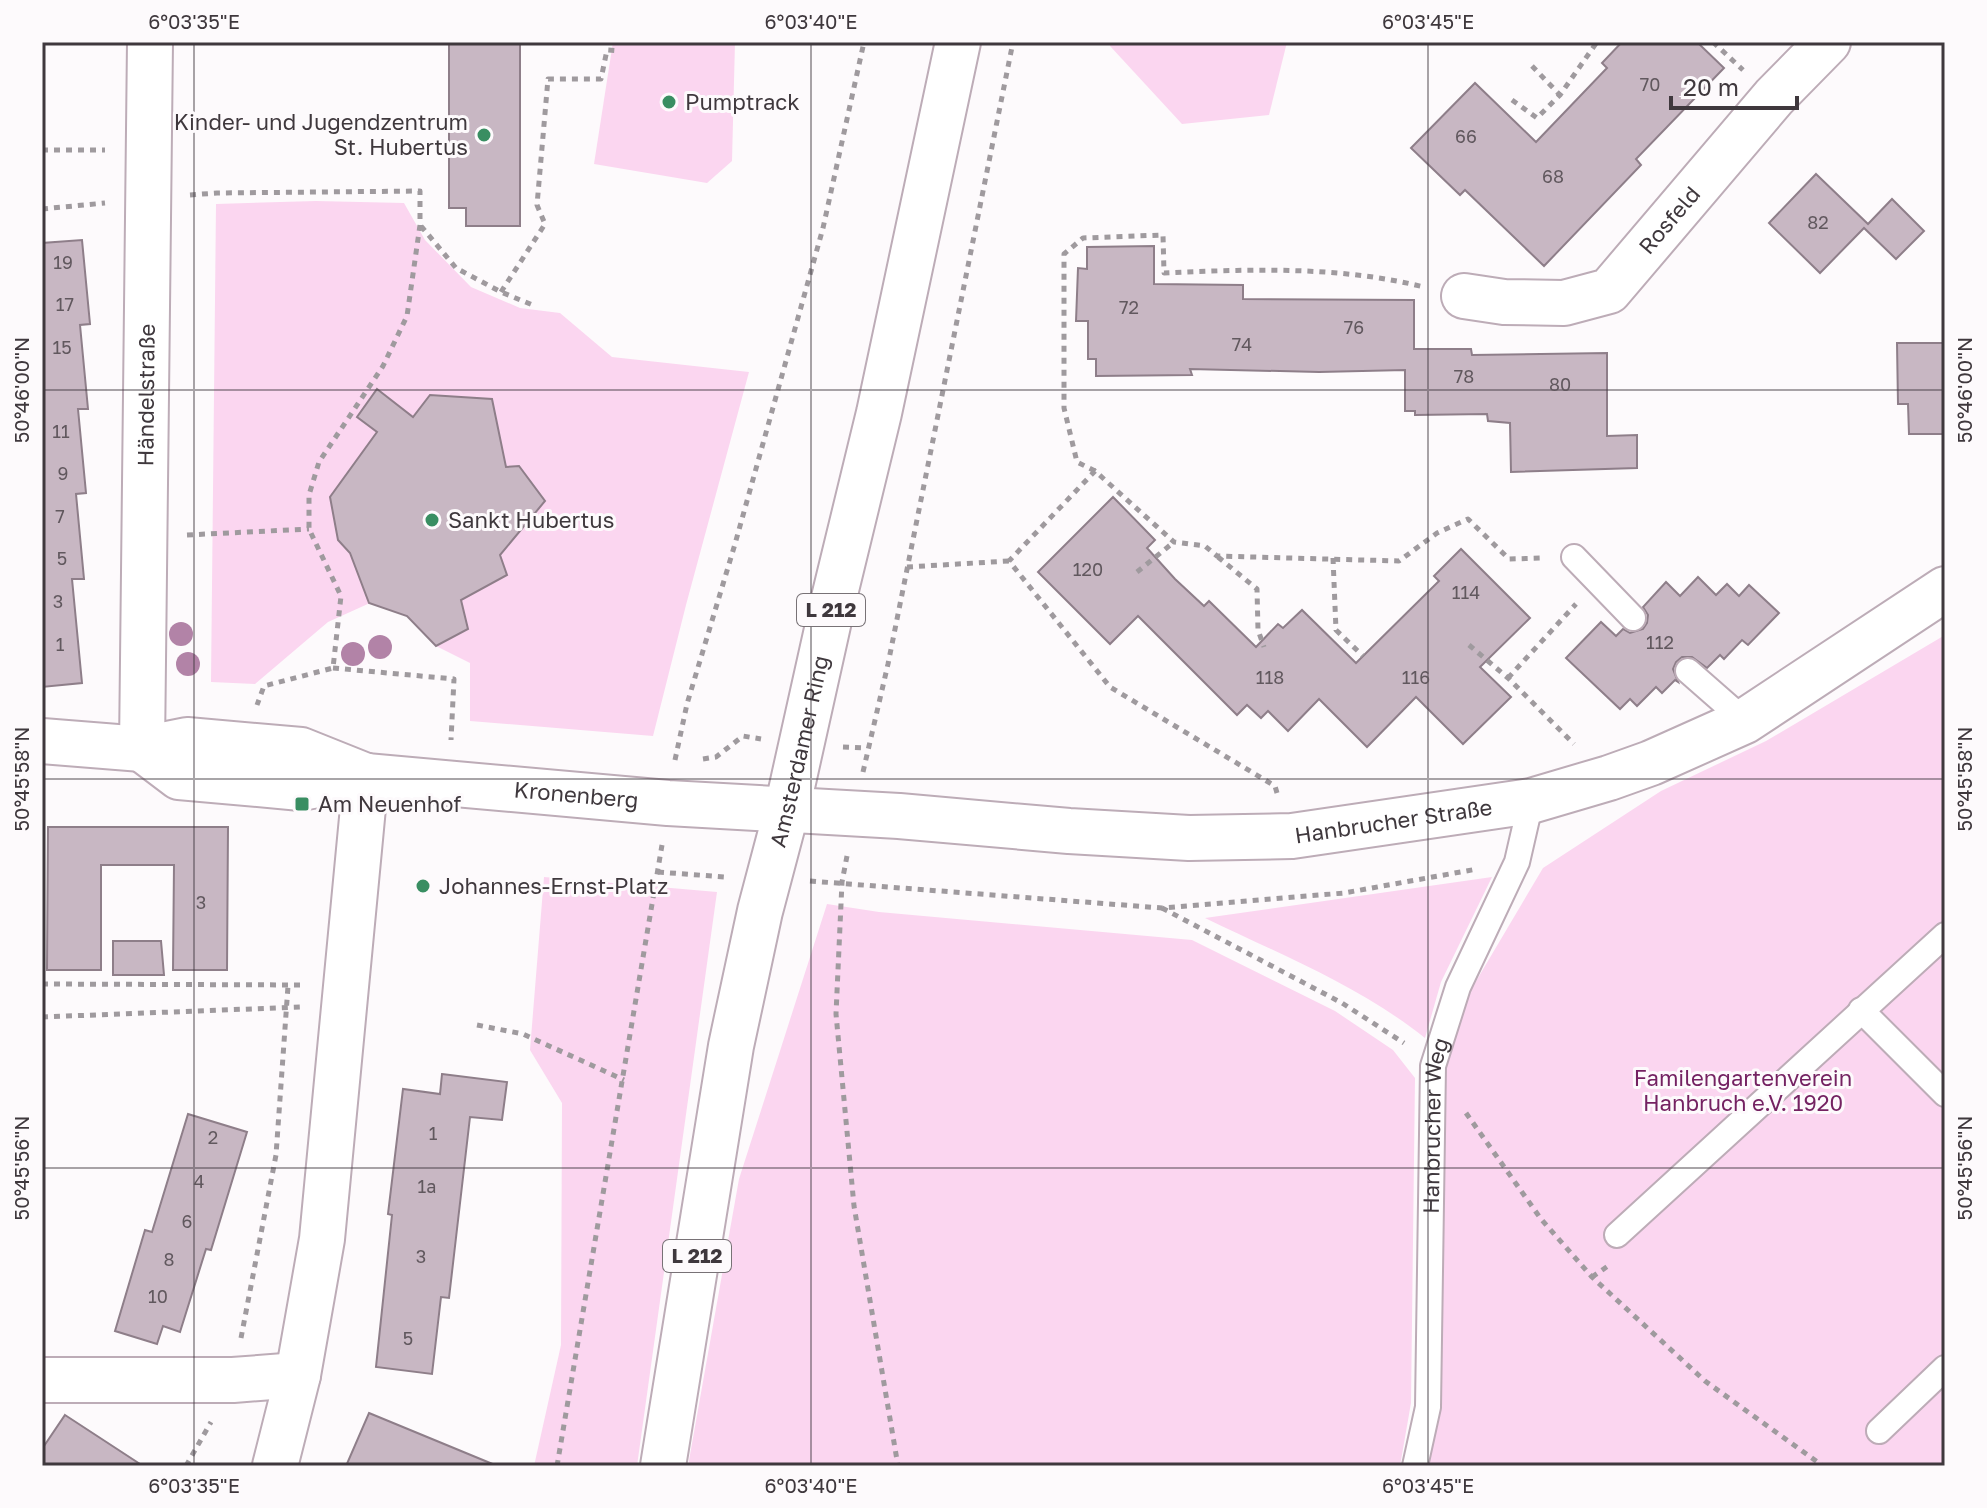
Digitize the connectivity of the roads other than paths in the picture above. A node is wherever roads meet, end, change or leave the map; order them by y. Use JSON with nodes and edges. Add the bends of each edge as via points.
{"nodes":[{"id":1,"x":150,"y":42,"type":"edge"},
{"id":2,"x":958,"y":42,"type":"edge"},
{"id":3,"x":1828,"y":42,"type":"edge"},
{"id":4,"x":1464,"y":296,"type":"dead end"},
{"id":5,"x":1574,"y":557,"type":"road end"},
{"id":6,"x":1945,"y":589,"type":"edge"},
{"id":7,"x":1633,"y":618,"type":"dead end"},
{"id":8,"x":1688,"y":671,"type":"dead end"},
{"id":9,"x":1745,"y":721,"type":"junction"},
{"id":10,"x":42,"y":741,"type":"edge"},
{"id":11,"x":142,"y":749,"type":"junction"},
{"id":12,"x":366,"y":776,"type":"junction"},
{"id":13,"x":1531,"y":801,"type":"junction"},
{"id":14,"x":787,"y":809,"type":"junction"},
{"id":15,"x":1945,"y":935,"type":"edge"},
{"id":16,"x":1861,"y":1010,"type":"junction"},
{"id":17,"x":1945,"y":1094,"type":"edge"},
{"id":18,"x":1617,"y":1235,"type":"dead end"},
{"id":19,"x":1945,"y":1368,"type":"edge"},
{"id":20,"x":298,"y":1375,"type":"junction"},
{"id":21,"x":42,"y":1380,"type":"edge"},
{"id":22,"x":1879,"y":1431,"type":"dead end"},
{"id":23,"x":275,"y":1466,"type":"edge"},
{"id":24,"x":663,"y":1466,"type":"edge"},
{"id":25,"x":1415,"y":1466,"type":"edge"}],
"edges":[{"from":1,"to":11,"type":"street","name":"Händelstraße"},
{"from":2,"to":14,"type":"street","name":"Amsterdamer Ring","number":"L 212"},
{"from":3,"to":4,"type":"street","name":"Rosfeld","via":[[1774,97],[1609,291],[1564,303]]},
{"from":5,"to":7,"type":"lane"},
{"from":6,"to":9,"type":"street","name":"Hanbrucher Straße"},
{"from":8,"to":9,"type":"lane"},
{"from":9,"to":13,"type":"street","name":"Hanbrucher Straße","via":[[1651,763]]},
{"from":10,"to":11,"type":"street","name":"Kronenberg"},
{"from":11,"to":12,"type":"street","name":"Kronenberg","via":[[187,740],[301,750]]},
{"from":12,"to":14,"type":"street","name":"Kronenberg"},
{"from":12,"to":20,"type":"street","via":[[322,1239]]},
{"from":13,"to":14,"type":"street","name":"Hanbrucher Straße","via":[[1292,836],[1189,838]]},
{"from":13,"to":25,"type":"lane","name":"Hanbrucher Weg","via":[[1517,862],[1458,987],[1433,1066],[1428,1407]]},
{"from":14,"to":24,"type":"street","name":"Amsterdamer Ring","number":"L 212","via":[[731,1046]]},
{"from":15,"to":16,"type":"lane"},
{"from":16,"to":17,"type":"lane"},
{"from":16,"to":18,"type":"lane"},
{"from":19,"to":22,"type":"lane"},
{"from":20,"to":21,"type":"street"},
{"from":20,"to":23,"type":"street"}]}
